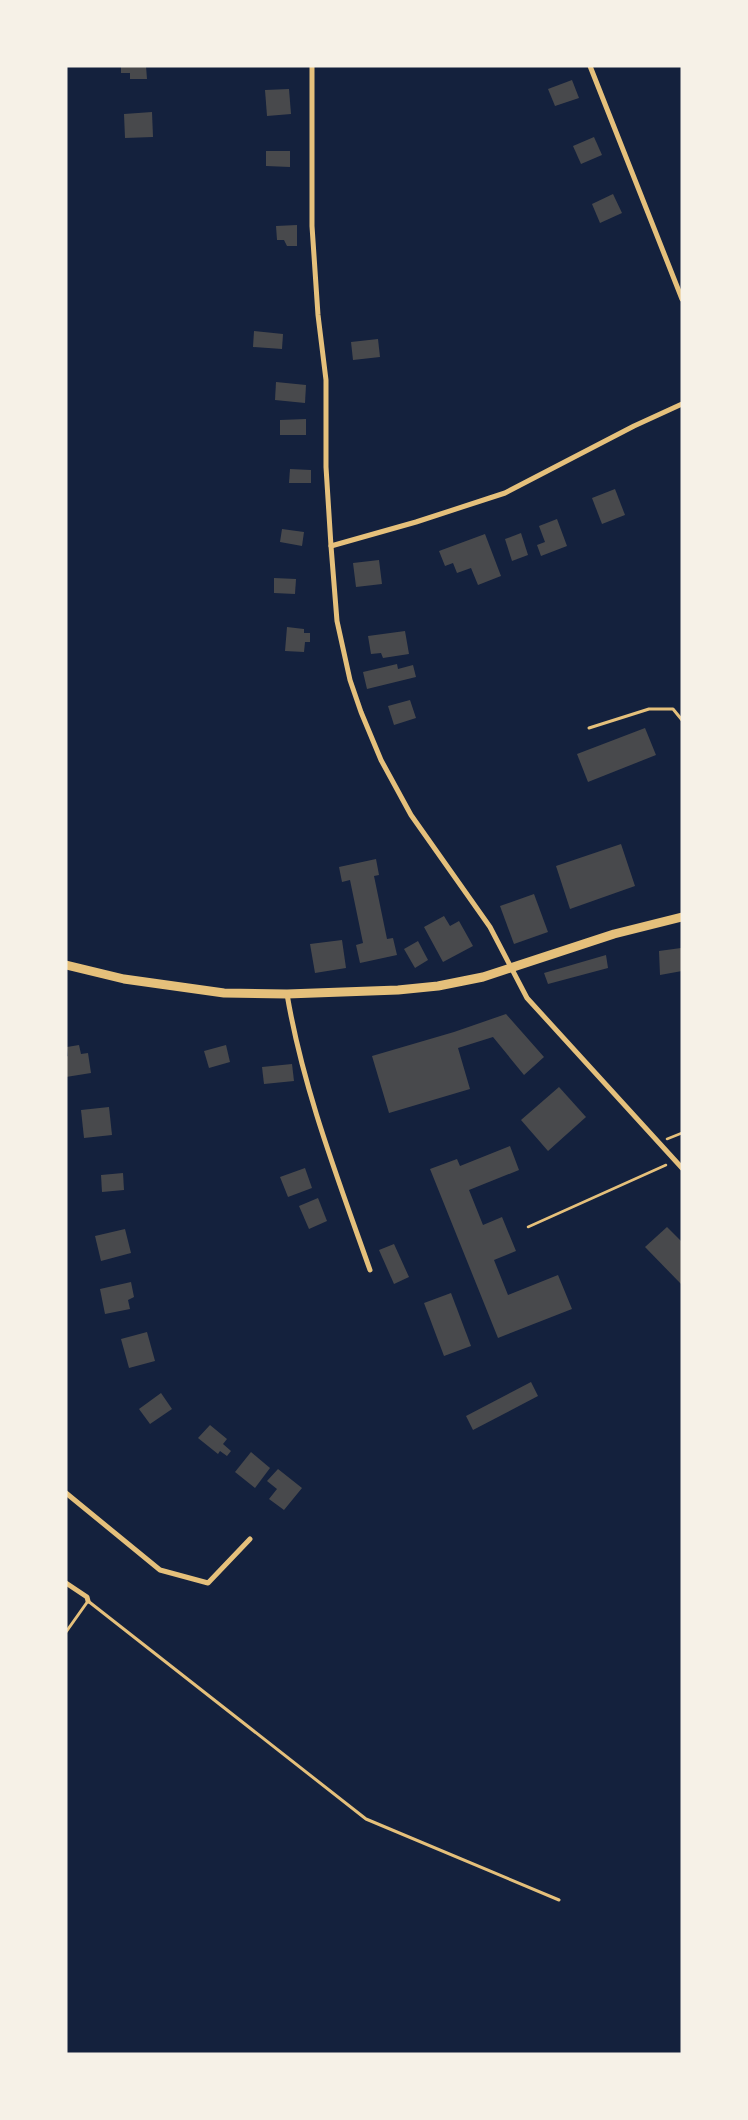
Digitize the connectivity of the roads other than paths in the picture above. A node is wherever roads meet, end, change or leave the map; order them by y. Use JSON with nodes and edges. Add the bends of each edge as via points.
{"nodes":[{"id":1,"x":312,"y":66,"type":"edge"},
{"id":2,"x":590,"y":66,"type":"edge"},
{"id":3,"x":682,"y":299,"type":"edge"},
{"id":4,"x":682,"y":404,"type":"edge"},
{"id":5,"x":331,"y":546,"type":"junction"},
{"id":6,"x":682,"y":720,"type":"edge"},
{"id":7,"x":589,"y":728,"type":"dead end"},
{"id":8,"x":682,"y":917,"type":"edge"},
{"id":9,"x":66,"y":965,"type":"edge"},
{"id":10,"x":512,"y":966,"type":"junction"},
{"id":11,"x":286,"y":994,"type":"junction"},
{"id":12,"x":682,"y":1168,"type":"edge"},
{"id":13,"x":370,"y":1270,"type":"dead end"},
{"id":14,"x":66,"y":1493,"type":"edge"},
{"id":15,"x":250,"y":1539,"type":"dead end"},
{"id":16,"x":66,"y":1583,"type":"edge"},
{"id":17,"x":88,"y":1601,"type":"junction"},
{"id":18,"x":66,"y":1632,"type":"edge"},
{"id":19,"x":559,"y":1900,"type":"dead end"}],
"edges":[{"from":1,"to":5,"type":"street","via":[[312,226],[326,380],[326,467]]},
{"from":2,"to":3,"type":"street"},
{"from":4,"to":5,"type":"street","via":[[505,493]]},
{"from":5,"to":10,"type":"street","via":[[338,621],[350,680],[374,744],[411,815],[490,927]]},
{"from":6,"to":7,"type":"lane","via":[[672,709],[649,709]]},
{"from":8,"to":10,"type":"street"},
{"from":9,"to":11,"type":"street","via":[[124,979],[224,993]]},
{"from":10,"to":11,"type":"street","via":[[483,977],[438,986]]},
{"from":10,"to":12,"type":"street","via":[[527,998]]},
{"from":11,"to":13,"type":"street","via":[[315,1116]]},
{"from":14,"to":15,"type":"street","via":[[160,1570],[208,1583]]},
{"from":16,"to":17,"type":"street"},
{"from":17,"to":18,"type":"lane"},
{"from":17,"to":19,"type":"lane","via":[[366,1818]]}]}
